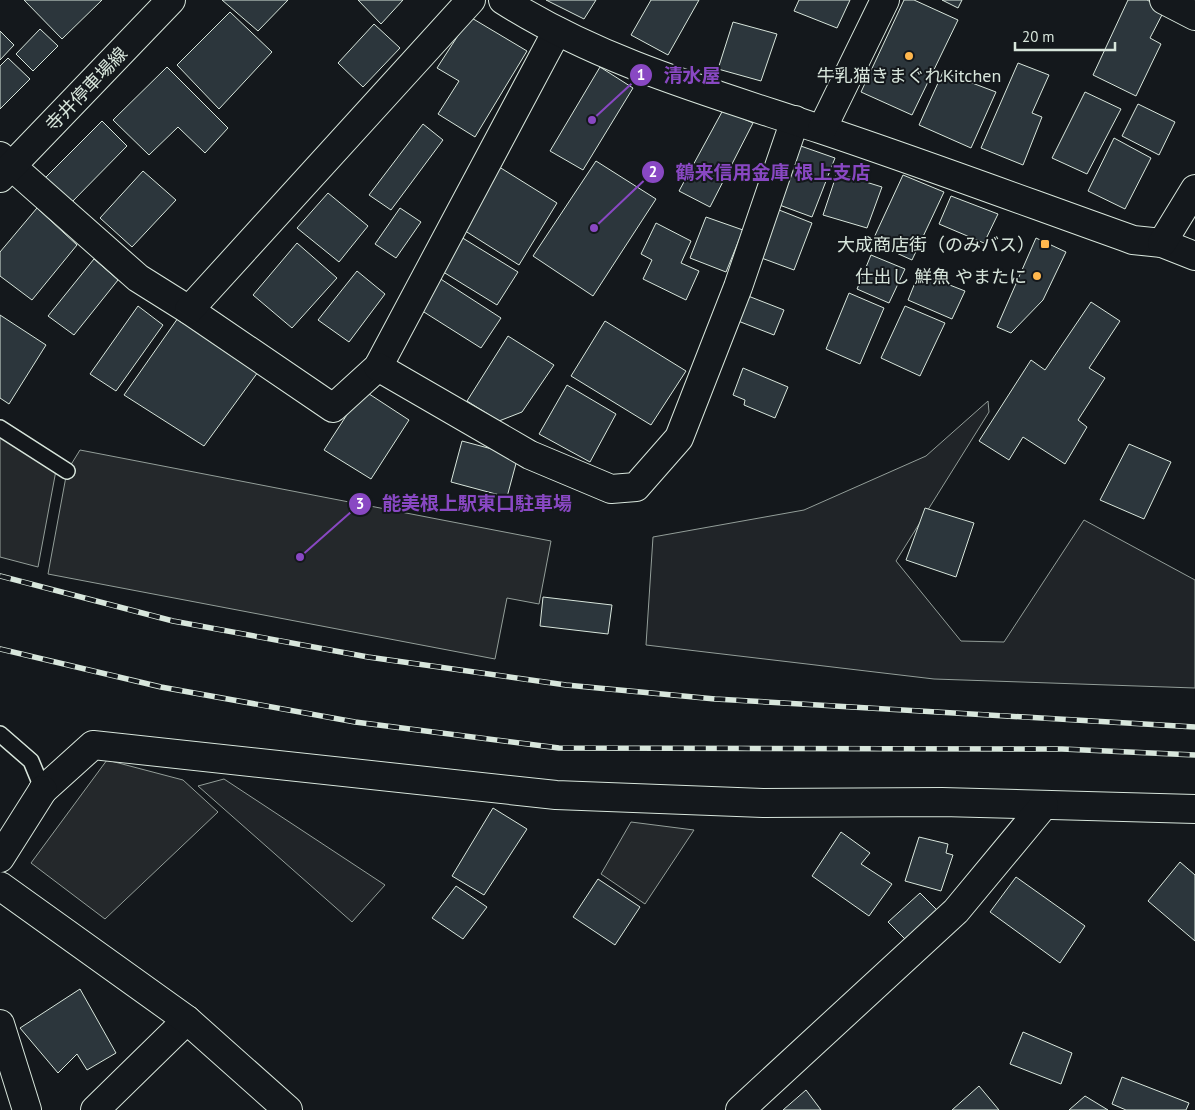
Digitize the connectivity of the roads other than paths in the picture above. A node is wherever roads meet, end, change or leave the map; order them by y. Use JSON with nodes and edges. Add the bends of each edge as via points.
{"nodes":[{"id":1,"x":171,"y":0,"type":"edge"},
{"id":2,"x":471,"y":0,"type":"edge"},
{"id":3,"x":503,"y":0,"type":"edge"},
{"id":4,"x":885,"y":0,"type":"edge"},
{"id":5,"x":1164,"y":0,"type":"edge"},
{"id":6,"x":1195,"y":16,"type":"edge"},
{"id":7,"x":557,"y":31,"type":"junction"},
{"id":8,"x":795,"y":120,"type":"junction"},
{"id":9,"x":822,"y":129,"type":"junction"},
{"id":10,"x":3,"y":167,"type":"edge"},
{"id":11,"x":1195,"y":189,"type":"edge"},
{"id":12,"x":1162,"y":243,"type":"junction"},
{"id":13,"x":1195,"y":256,"type":"edge"},
{"id":14,"x":189,"y":310,"type":"junction"},
{"id":15,"x":378,"y":368,"type":"junction"},
{"id":16,"x":0,"y":428,"type":"edge"},
{"id":17,"x":67,"y":472,"type":"dead end"},
{"id":18,"x":0,"y":734,"type":"edge"},
{"id":19,"x":43,"y":790,"type":"junction"},
{"id":20,"x":1044,"y":805,"type":"junction"},
{"id":21,"x":1195,"y":809,"type":"edge"},
{"id":22,"x":0,"y":858,"type":"edge"},
{"id":23,"x":0,"y":886,"type":"edge"},
{"id":24,"x":187,"y":1020,"type":"junction"},
{"id":25,"x":0,"y":1024,"type":"edge"},
{"id":26,"x":27,"y":1110,"type":"edge"},
{"id":27,"x":95,"y":1110,"type":"edge"},
{"id":28,"x":288,"y":1110,"type":"edge"},
{"id":29,"x":740,"y":1110,"type":"edge"}],
"edges":[{"from":1,"to":10,"type":"street","name":"寺井停車場線"},
{"from":2,"to":14,"type":"street"},
{"from":3,"to":7,"type":"street"},
{"from":4,"to":9,"type":"street"},
{"from":5,"to":6,"type":"street"},
{"from":7,"to":8,"type":"street","via":[[626,63]]},
{"from":7,"to":15,"type":"street"},
{"from":8,"to":9,"type":"street"},
{"from":8,"to":15,"type":"street","via":[[738,287],[680,438],[636,487],[611,489],[530,455]]},
{"from":9,"to":12,"type":"street","via":[[1133,240]]},
{"from":10,"to":14,"type":"street","via":[[138,278]]},
{"from":11,"to":12,"type":"street"},
{"from":12,"to":13,"type":"street"},
{"from":14,"to":15,"type":"street","via":[[332,408]]},
{"from":16,"to":17,"type":"lane"},
{"from":18,"to":19,"type":"lane","via":[[31,761]]},
{"from":19,"to":20,"type":"street","via":[[93,745],[556,795],[772,803]]},
{"from":19,"to":22,"type":"street"},
{"from":20,"to":21,"type":"street"},
{"from":20,"to":29,"type":"street","via":[[956,911]]},
{"from":23,"to":24,"type":"street"},
{"from":24,"to":27,"type":"street"},
{"from":24,"to":28,"type":"street"},
{"from":25,"to":26,"type":"street"}]}
